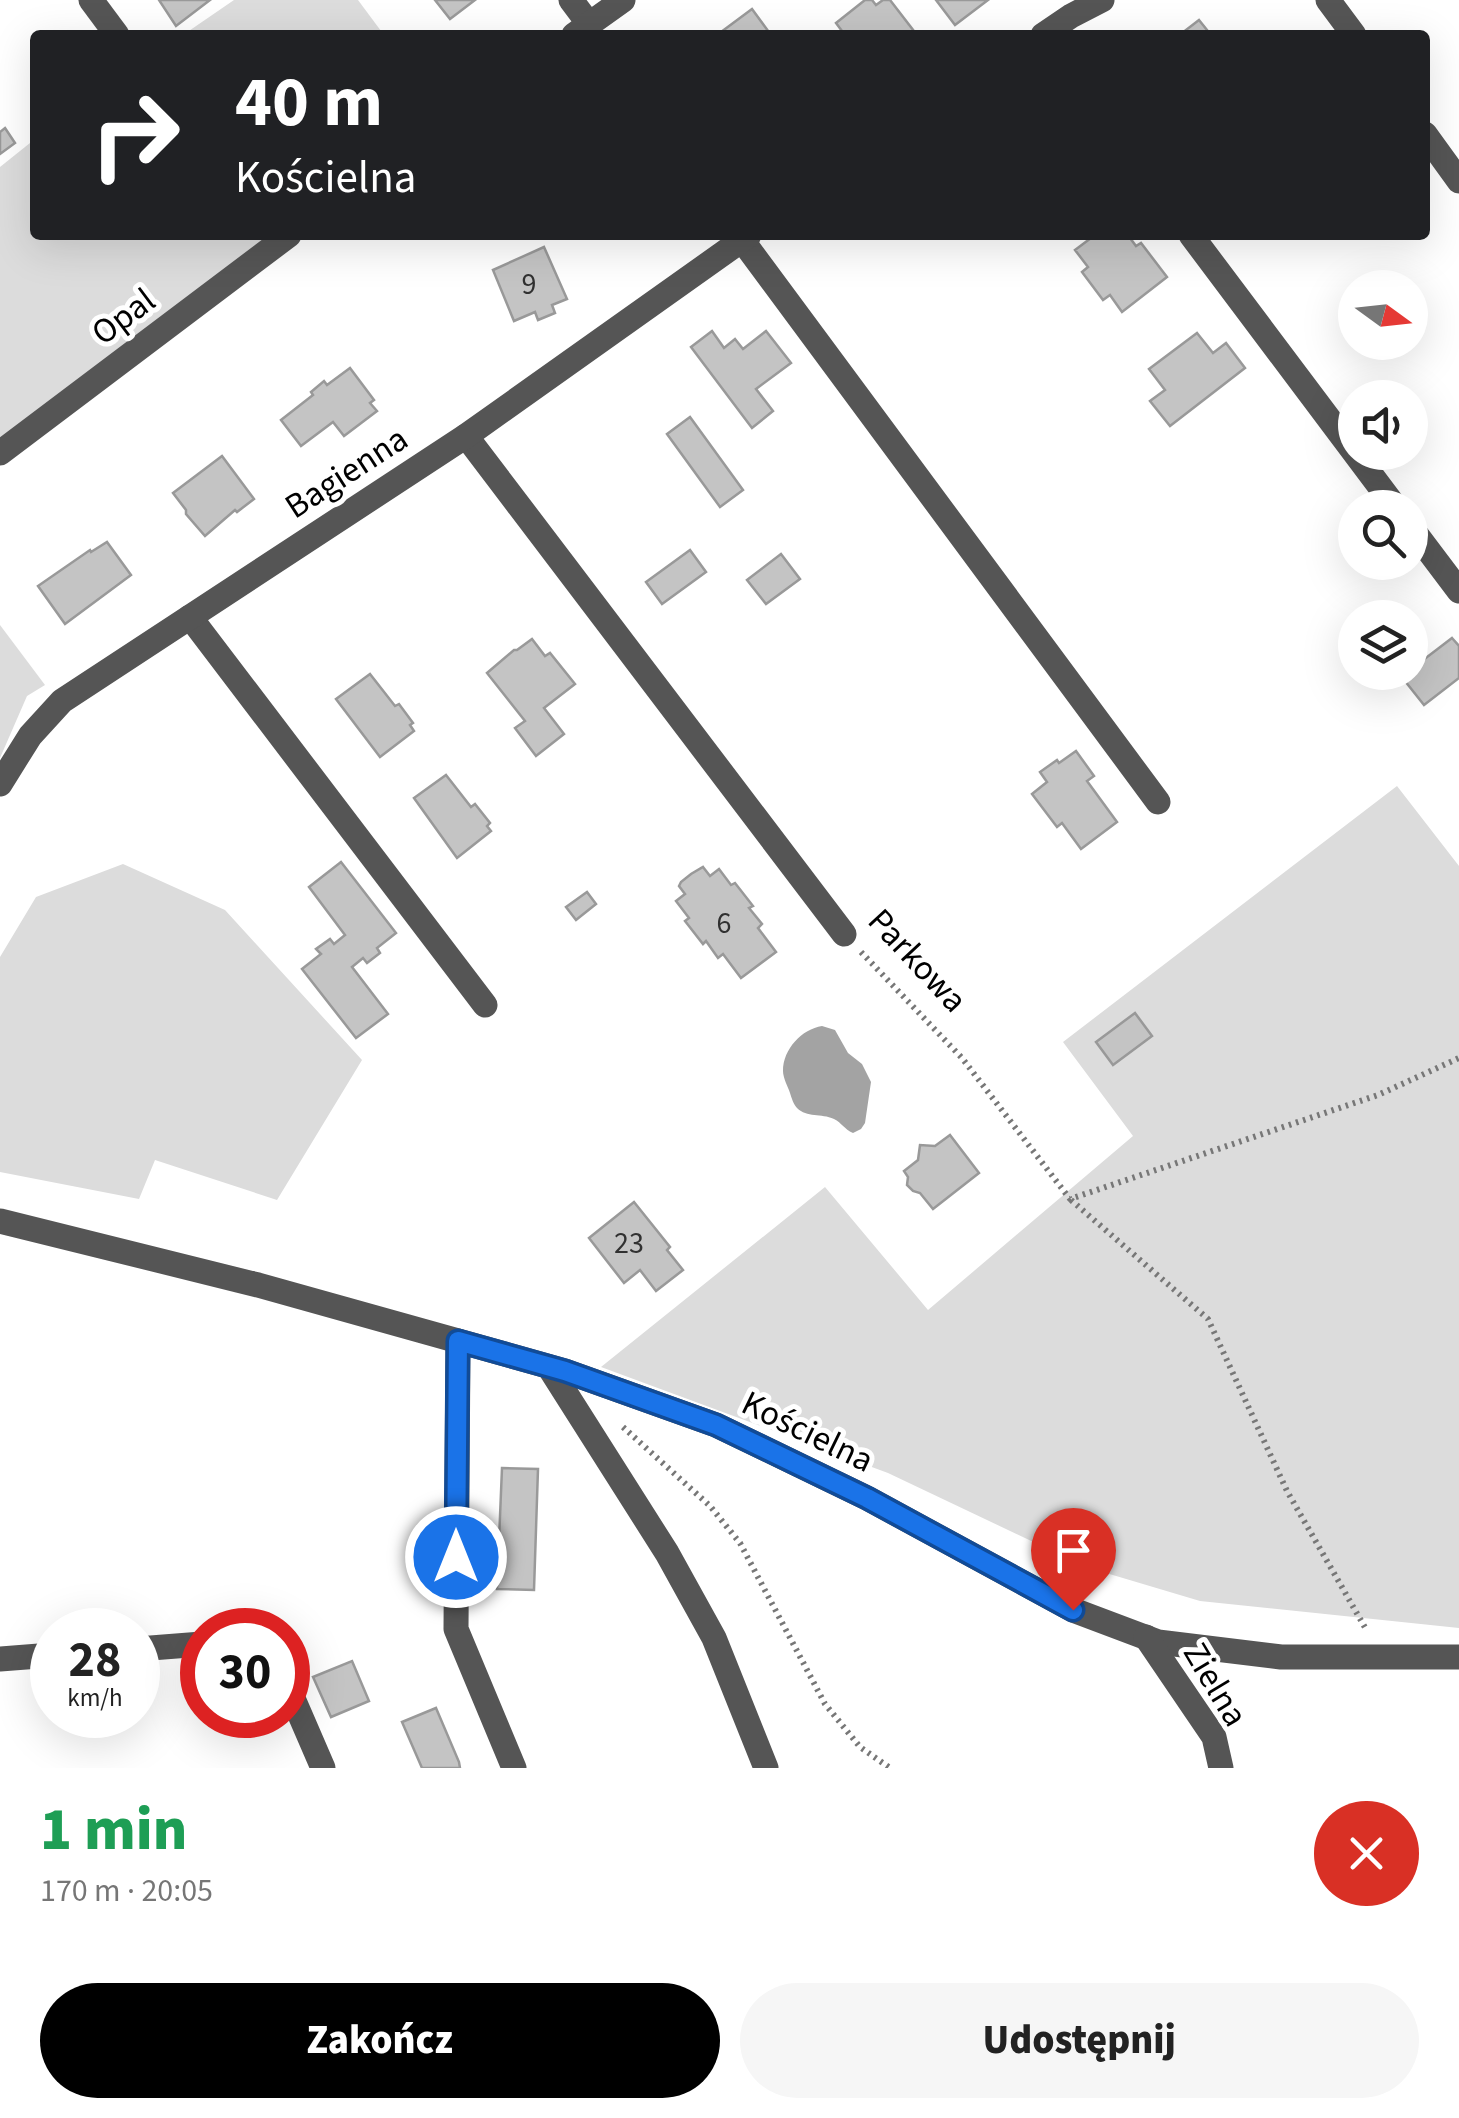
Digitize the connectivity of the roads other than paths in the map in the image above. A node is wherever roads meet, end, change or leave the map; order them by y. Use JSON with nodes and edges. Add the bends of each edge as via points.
{"nodes":[{"id":1,"x":91,"y":0,"type":"edge"},
{"id":2,"x":571,"y":0,"type":"edge"},
{"id":3,"x":623,"y":0,"type":"edge"},
{"id":4,"x":1102,"y":0,"type":"edge"},
{"id":5,"x":1328,"y":0,"type":"edge"},
{"id":6,"x":113,"y":30,"type":"edge"},
{"id":7,"x":582,"y":30,"type":"edge"},
{"id":8,"x":1050,"y":30,"type":"edge"},
{"id":9,"x":1350,"y":30,"type":"edge"},
{"id":10,"x":1430,"y":141,"type":"edge"},
{"id":11,"x":1459,"y":181,"type":"edge"},
{"id":12,"x":274,"y":240,"type":"edge"},
{"id":13,"x":742,"y":240,"type":"edge"},
{"id":14,"x":746,"y":240,"type":"edge"},
{"id":15,"x":1194,"y":240,"type":"edge"},
{"id":16,"x":466,"y":436,"type":"junction"},
{"id":17,"x":0,"y":453,"type":"edge"},
{"id":18,"x":1382,"y":490,"type":"edge"},
{"id":19,"x":1428,"y":550,"type":"edge"},
{"id":20,"x":1459,"y":590,"type":"edge"},
{"id":21,"x":190,"y":617,"type":"junction"},
{"id":22,"x":0,"y":784,"type":"edge"},
{"id":23,"x":1158,"y":802,"type":"dead end"},
{"id":24,"x":844,"y":934,"type":"road end"},
{"id":25,"x":486,"y":1005,"type":"dead end"},
{"id":26,"x":0,"y":1222,"type":"edge"},
{"id":27,"x":458,"y":1341,"type":"junction"},
{"id":28,"x":549,"y":1366,"type":"junction"},
{"id":29,"x":1146,"y":1637,"type":"junction"},
{"id":30,"x":30,"y":1657,"type":"edge"},
{"id":31,"x":1459,"y":1657,"type":"edge"},
{"id":32,"x":0,"y":1659,"type":"edge"},
{"id":33,"x":310,"y":1738,"type":"edge"},
{"id":34,"x":323,"y":1768,"type":"edge"},
{"id":35,"x":514,"y":1768,"type":"edge"},
{"id":36,"x":766,"y":1768,"type":"edge"},
{"id":37,"x":1221,"y":1768,"type":"edge"}],
"edges":[{"from":1,"to":6,"type":"street"},
{"from":2,"to":7,"type":"street"},
{"from":3,"to":7,"type":"street"},
{"from":4,"to":8,"type":"street"},
{"from":5,"to":9,"type":"street"},
{"from":10,"to":11,"type":"street"},
{"from":12,"to":17,"type":"street","name":"Opal"},
{"from":13,"to":16,"type":"street","name":"Bagienna"},
{"from":14,"to":23,"type":"street"},
{"from":15,"to":18,"type":"street"},
{"from":16,"to":21,"type":"street","name":"Bagienna"},
{"from":16,"to":24,"type":"street","name":"Parkowa"},
{"from":19,"to":20,"type":"street"},
{"from":21,"to":22,"type":"street","name":"Bagienna","via":[[62,701]]},
{"from":21,"to":25,"type":"street"},
{"from":26,"to":27,"type":"street","name":"Kościelna"},
{"from":27,"to":28,"type":"street","name":"Kościelna"},
{"from":27,"to":35,"type":"street","via":[[456,1629]]},
{"from":28,"to":29,"type":"street","name":"Kościelna","via":[[716,1425],[1073,1610]]},
{"from":28,"to":36,"type":"street","via":[[714,1638]]},
{"from":29,"to":31,"type":"street","name":"Kościelna","via":[[1281,1657]]},
{"from":29,"to":37,"type":"street","name":"Zielna","via":[[1214,1738]]},
{"from":30,"to":32,"type":"street"},
{"from":33,"to":34,"type":"street"}]}
